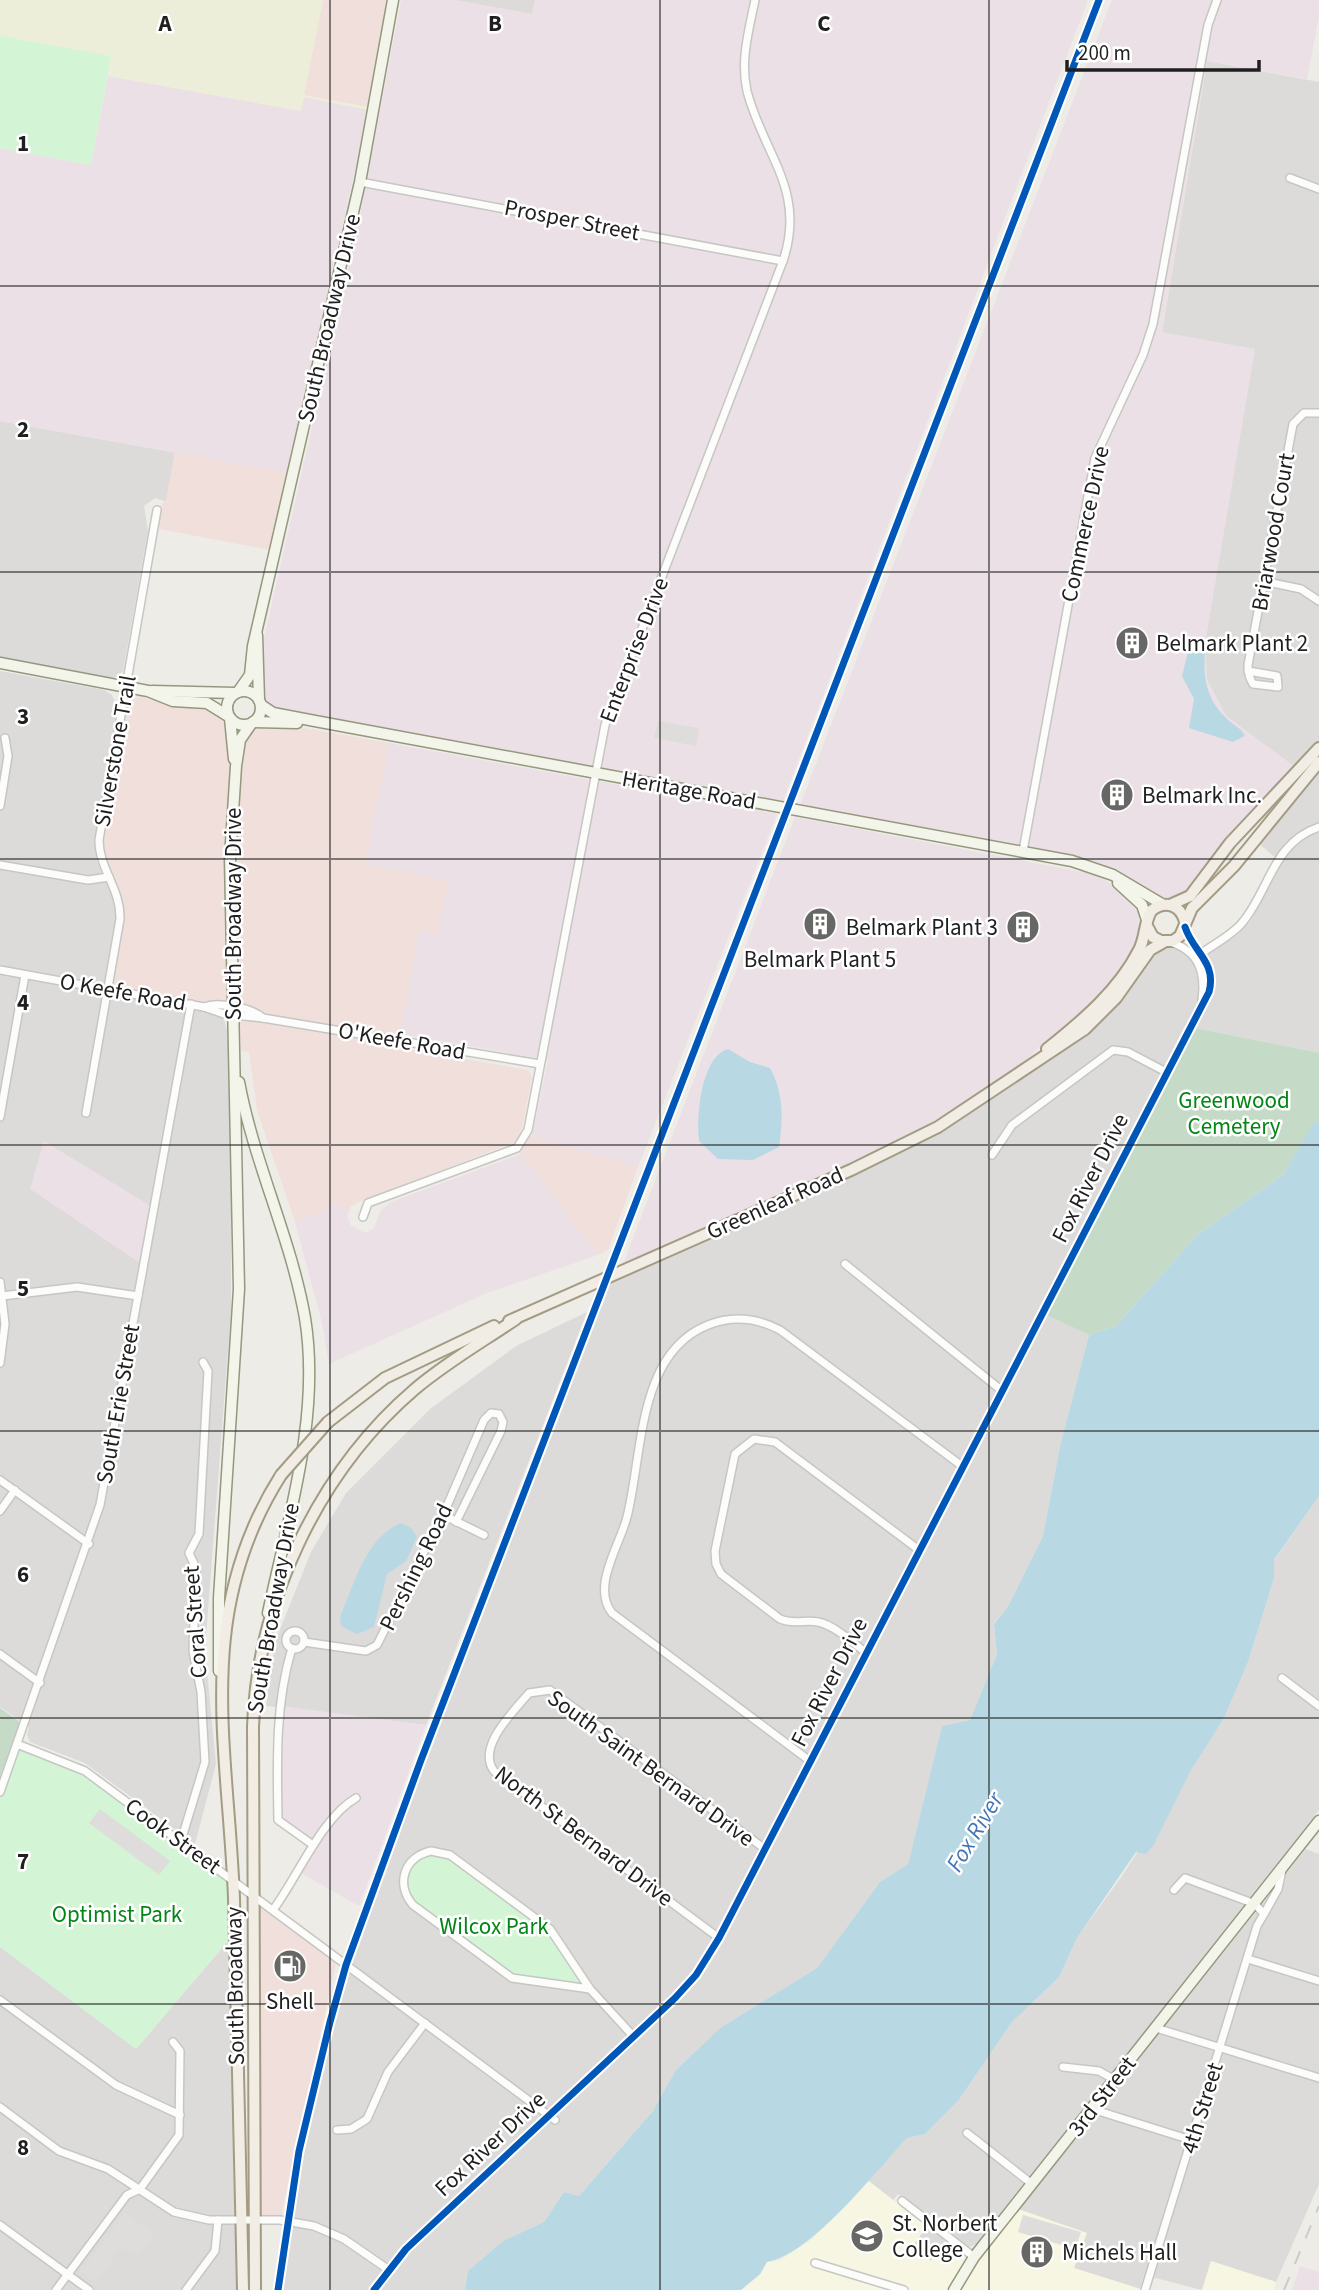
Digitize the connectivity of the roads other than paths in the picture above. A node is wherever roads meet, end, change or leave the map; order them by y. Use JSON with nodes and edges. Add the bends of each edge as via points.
{"nodes":[{"id":1,"x":393,"y":0,"type":"edge"},
{"id":2,"x":755,"y":0,"type":"edge"},
{"id":3,"x":1217,"y":0,"type":"edge"},
{"id":4,"x":1290,"y":178,"type":"dead end"},
{"id":5,"x":360,"y":182,"type":"junction"},
{"id":6,"x":1319,"y":189,"type":"edge"},
{"id":7,"x":783,"y":261,"type":"junction"},
{"id":8,"x":1319,"y":413,"type":"edge"},
{"id":9,"x":157,"y":510,"type":"dead end"},
{"id":10,"x":1264,"y":581,"type":"junction"},
{"id":11,"x":1319,"y":601,"type":"edge"},
{"id":12,"x":257,"y":634,"type":"junction"},
{"id":13,"x":0,"y":663,"type":"edge"},
{"id":14,"x":1248,"y":671,"type":"dead end"},
{"id":15,"x":125,"y":686,"type":"junction"},
{"id":16,"x":148,"y":691,"type":"junction"},
{"id":17,"x":237,"y":692,"type":"junction"},
{"id":18,"x":260,"y":703,"type":"junction"},
{"id":19,"x":229,"y":717,"type":"junction"},
{"id":20,"x":315,"y":721,"type":"junction"},
{"id":21,"x":252,"y":723,"type":"junction"},
{"id":22,"x":5,"y":738,"type":"dead end"},
{"id":23,"x":1319,"y":748,"type":"edge"},
{"id":24,"x":1319,"y":762,"type":"edge"},
{"id":25,"x":236,"y":766,"type":"junction"},
{"id":26,"x":594,"y":773,"type":"junction"},
{"id":27,"x":0,"y":806,"type":"edge"},
{"id":28,"x":1319,"y":828,"type":"edge"},
{"id":29,"x":1023,"y":851,"type":"junction"},
{"id":30,"x":0,"y":865,"type":"edge"},
{"id":31,"x":1104,"y":872,"type":"junction"},
{"id":32,"x":109,"y":877,"type":"junction"},
{"id":33,"x":1166,"y":904,"type":"junction"},
{"id":34,"x":1147,"y":923,"type":"junction"},
{"id":35,"x":1185,"y":924,"type":"junction"},
{"id":36,"x":1167,"y":942,"type":"junction"},
{"id":37,"x":1202,"y":953,"type":"junction"},
{"id":38,"x":0,"y":971,"type":"edge"},
{"id":39,"x":24,"y":975,"type":"junction"},
{"id":40,"x":108,"y":989,"type":"junction"},
{"id":41,"x":191,"y":1004,"type":"junction"},
{"id":42,"x":1202,"y":1004,"type":"junction"},
{"id":43,"x":204,"y":1007,"type":"joint"},
{"id":44,"x":233,"y":1012,"type":"junction"},
{"id":45,"x":235,"y":1063,"type":"junction"},
{"id":46,"x":540,"y":1064,"type":"junction"},
{"id":47,"x":1025,"y":1070,"type":"junction"},
{"id":48,"x":1167,"y":1072,"type":"junction"},
{"id":49,"x":1,"y":1099,"type":"edge"},
{"id":50,"x":86,"y":1113,"type":"dead end"},
{"id":51,"x":0,"y":1117,"type":"edge"},
{"id":52,"x":992,"y":1155,"type":"dead end"},
{"id":53,"x":363,"y":1217,"type":"dead end"},
{"id":54,"x":845,"y":1264,"type":"dead end"},
{"id":55,"x":0,"y":1282,"type":"edge"},
{"id":56,"x":2,"y":1296,"type":"junction"},
{"id":57,"x":138,"y":1296,"type":"junction"},
{"id":58,"x":516,"y":1319,"type":"junction"},
{"id":59,"x":203,"y":1362,"type":"dead end"},
{"id":60,"x":0,"y":1363,"type":"edge"},
{"id":61,"x":1001,"y":1390,"type":"junction"},
{"id":62,"x":962,"y":1466,"type":"junction"},
{"id":63,"x":0,"y":1480,"type":"edge"},
{"id":64,"x":15,"y":1490,"type":"junction"},
{"id":65,"x":0,"y":1511,"type":"edge"},
{"id":66,"x":443,"y":1515,"type":"junction"},
{"id":67,"x":456,"y":1522,"type":"junction"},
{"id":68,"x":484,"y":1535,"type":"dead end"},
{"id":69,"x":89,"y":1545,"type":"junction"},
{"id":70,"x":919,"y":1550,"type":"junction"},
{"id":71,"x":304,"y":1642,"type":"junction"},
{"id":72,"x":263,"y":1645,"type":"junction"},
{"id":73,"x":292,"y":1648,"type":"junction"},
{"id":74,"x":865,"y":1652,"type":"junction"},
{"id":75,"x":0,"y":1654,"type":"edge"},
{"id":76,"x":1282,"y":1678,"type":"dead end"},
{"id":77,"x":221,"y":1682,"type":"junction"},
{"id":78,"x":40,"y":1683,"type":"junction"},
{"id":79,"x":1319,"y":1706,"type":"edge"},
{"id":80,"x":508,"y":1719,"type":"joint"},
{"id":81,"x":17,"y":1744,"type":"junction"},
{"id":82,"x":810,"y":1761,"type":"junction"},
{"id":83,"x":0,"y":1792,"type":"edge"},
{"id":84,"x":356,"y":1798,"type":"dead end"},
{"id":85,"x":1319,"y":1821,"type":"edge"},
{"id":86,"x":181,"y":1841,"type":"junction"},
{"id":87,"x":313,"y":1845,"type":"junction"},
{"id":88,"x":765,"y":1849,"type":"junction"},
{"id":89,"x":1282,"y":1868,"type":"junction"},
{"id":90,"x":233,"y":1880,"type":"junction"},
{"id":91,"x":1174,"y":1890,"type":"dead end"},
{"id":92,"x":253,"y":1895,"type":"junction"},
{"id":93,"x":1255,"y":1904,"type":"junction"},
{"id":94,"x":273,"y":1910,"type":"junction"},
{"id":95,"x":1264,"y":1914,"type":"junction"},
{"id":96,"x":1257,"y":1926,"type":"junction"},
{"id":97,"x":719,"y":1938,"type":"junction"},
{"id":98,"x":1248,"y":1959,"type":"junction"},
{"id":99,"x":1319,"y":1981,"type":"edge"},
{"id":100,"x":590,"y":1989,"type":"junction"},
{"id":101,"x":0,"y":2000,"type":"edge"},
{"id":102,"x":425,"y":2023,"type":"junction"},
{"id":103,"x":1156,"y":2028,"type":"junction"},
{"id":104,"x":634,"y":2037,"type":"junction"},
{"id":105,"x":173,"y":2042,"type":"dead end"},
{"id":106,"x":1220,"y":2048,"type":"junction"},
{"id":107,"x":1063,"y":2067,"type":"dead end"},
{"id":108,"x":1319,"y":2078,"type":"edge"},
{"id":109,"x":1115,"y":2080,"type":"junction"},
{"id":110,"x":0,"y":2107,"type":"edge"},
{"id":111,"x":1092,"y":2109,"type":"junction"},
{"id":112,"x":180,"y":2115,"type":"junction"},
{"id":113,"x":552,"y":2118,"type":"junction"},
{"id":114,"x":337,"y":2130,"type":"dead end"},
{"id":115,"x":967,"y":2133,"type":"dead end"},
{"id":116,"x":1191,"y":2140,"type":"junction"},
{"id":117,"x":1032,"y":2184,"type":"junction"},
{"id":118,"x":140,"y":2189,"type":"junction"},
{"id":119,"x":902,"y":2201,"type":"dead end"},
{"id":120,"x":218,"y":2220,"type":"junction"},
{"id":121,"x":241,"y":2220,"type":"junction"},
{"id":122,"x":255,"y":2220,"type":"junction"},
{"id":123,"x":0,"y":2225,"type":"edge"},
{"id":124,"x":974,"y":2257,"type":"junction"},
{"id":125,"x":815,"y":2263,"type":"dead end"},
{"id":126,"x":389,"y":2270,"type":"junction"},
{"id":127,"x":68,"y":2274,"type":"junction"},
{"id":128,"x":56,"y":2290,"type":"edge"},
{"id":129,"x":89,"y":2290,"type":"edge"},
{"id":130,"x":186,"y":2290,"type":"edge"},
{"id":131,"x":243,"y":2290,"type":"edge"},
{"id":132,"x":254,"y":2290,"type":"edge"},
{"id":133,"x":374,"y":2290,"type":"edge"},
{"id":134,"x":904,"y":2290,"type":"edge"},
{"id":135,"x":954,"y":2290,"type":"edge"},
{"id":136,"x":1145,"y":2290,"type":"edge"}],
"edges":[{"from":1,"to":5,"type":"main road","name":"South Broadway Drive"},
{"from":2,"to":7,"type":"street","name":"Enterprise Drive","via":[[744,72],[751,103],[788,193],[791,222]]},
{"from":3,"to":29,"type":"street","name":"Commerce Drive","via":[[1153,324],[1095,458]]},
{"from":4,"to":6,"type":"street"},
{"from":5,"to":7,"type":"street","name":"Prosper Street"},
{"from":5,"to":12,"type":"main road","name":"South Broadway Drive"},
{"from":7,"to":26,"type":"street","name":"Enterprise Drive","via":[[613,704]]},
{"from":8,"to":10,"type":"street","name":"Briarwood Court","via":[[1304,413],[1293,424]]},
{"from":9,"to":15,"type":"street","name":"Silverstone Trail"},
{"from":10,"to":11,"type":"street","via":[[1301,589]]},
{"from":10,"to":14,"type":"street","name":"Briarwood Court"},
{"from":12,"to":17,"type":"main road","name":"South Broadway Drive","via":[[250,675]]},
{"from":12,"to":18,"type":"main road","name":"South Broadway Drive"},
{"from":13,"to":15,"type":"main road"},
{"from":15,"to":16,"type":"main road"},
{"from":15,"to":32,"type":"street","name":"Silverstone Trail","via":[[99,840]]},
{"from":16,"to":17,"type":"main road"},
{"from":16,"to":19,"type":"main road","via":[[173,701],[212,704]]},
{"from":17,"to":18,"type":"main road","via":[[250,692]]},
{"from":17,"to":19,"type":"main road","via":[[227,703]]},
{"from":18,"to":20,"type":"main road","name":"Heritage Road","via":[[277,714]]},
{"from":18,"to":21,"type":"main road","via":[[259,715]]},
{"from":19,"to":21,"type":"main road","via":[[238,724]]},
{"from":19,"to":25,"type":"main road","name":"South Broadway Drive"},
{"from":20,"to":21,"type":"main road","name":"Heritage Road"},
{"from":20,"to":26,"type":"main road","name":"Heritage Road"},
{"from":21,"to":25,"type":"main road","name":"South Broadway Drive","via":[[240,740]]},
{"from":22,"to":27,"type":"street","via":[[8,756]]},
{"from":23,"to":33,"type":"main road","via":[[1230,843],[1190,895]]},
{"from":24,"to":35,"type":"main road","via":[[1192,908]]},
{"from":25,"to":44,"type":"main road","name":"South Broadway Drive","via":[[230,871]]},
{"from":26,"to":29,"type":"main road","name":"Heritage Road"},
{"from":26,"to":46,"type":"street","name":"Enterprise Drive"},
{"from":28,"to":37,"type":"street","via":[[1300,835],[1278,858],[1241,923]]},
{"from":29,"to":31,"type":"main road","name":"Heritage Road"},
{"from":30,"to":32,"type":"street","via":[[88,880]]},
{"from":31,"to":33,"type":"main road","name":"Heritage Road"},
{"from":31,"to":34,"type":"main road","name":"Heritage Road","via":[[1142,905]]},
{"from":32,"to":40,"type":"street","name":"Silverstone Trail","via":[[120,909]]},
{"from":33,"to":34,"type":"main road","via":[[1152,910]]},
{"from":33,"to":35,"type":"main road","via":[[1180,910]]},
{"from":34,"to":36,"type":"main road","via":[[1153,937]]},
{"from":34,"to":47,"type":"main road","name":"Greenleaf Road","via":[[1139,951],[1112,989]]},
{"from":35,"to":36,"type":"main road","via":[[1180,936]]},
{"from":35,"to":37,"type":"street","name":"Fox River Drive","via":[[1192,943]]},
{"from":36,"to":42,"type":"street","name":"Fox River Drive","via":[[1192,953],[1202,967]]},
{"from":36,"to":47,"type":"main road","name":"Greenleaf Road","via":[[1150,950],[1116,998],[1085,1029]]},
{"from":37,"to":42,"type":"street","name":"Fox River Drive","via":[[1211,980]]},
{"from":38,"to":39,"type":"street","name":"O Keefe Road"},
{"from":39,"to":40,"type":"street","name":"O Keefe Road"},
{"from":39,"to":49,"type":"street"},
{"from":40,"to":41,"type":"street","name":"O Keefe Road"},
{"from":40,"to":50,"type":"street","name":"Silverstone Trail"},
{"from":41,"to":43,"type":"street","name":"O Keefe Road"},
{"from":41,"to":57,"type":"street","name":"South Erie Street"},
{"from":42,"to":48,"type":"street","name":"Fox River Drive"},
{"from":43,"to":44,"type":"street","name":"O'Keefe Road"},
{"from":44,"to":45,"type":"main road","name":"South Broadway Drive"},
{"from":44,"to":46,"type":"street","name":"O'Keefe Road"},
{"from":45,"to":72,"type":"main road","name":"South Broadway Drive","via":[[248,1130],[301,1298],[309,1364],[302,1449]]},
{"from":45,"to":77,"type":"main road","name":"South Broadway Drive","via":[[239,1289],[219,1598]]},
{"from":46,"to":53,"type":"street","name":"Enterprise Drive","via":[[528,1130],[517,1147],[368,1203]]},
{"from":47,"to":58,"type":"main road","name":"Greenleaf Road","via":[[938,1127],[893,1150]]},
{"from":48,"to":52,"type":"street","via":[[1128,1052],[1113,1050],[1012,1125]]},
{"from":48,"to":61,"type":"street","name":"Fox River Drive"},
{"from":49,"to":51,"type":"street"},
{"from":54,"to":61,"type":"street"},
{"from":55,"to":56,"type":"street"},
{"from":56,"to":57,"type":"street","via":[[77,1287]]},
{"from":56,"to":60,"type":"street","via":[[5,1337]]},
{"from":57,"to":69,"type":"street","name":"South Erie Street"},
{"from":58,"to":72,"type":"main road","via":[[413,1391],[356,1451],[296,1550]]},
{"from":58,"to":77,"type":"main road","name":"South Broadway","bridge":true,"via":[[401,1369],[345,1406],[281,1475],[250,1532],[237,1569],[224,1628]]},
{"from":59,"to":86,"type":"street","name":"Coral Street","via":[[208,1371],[199,1534],[189,1553],[196,1568],[193,1651],[201,1692],[205,1762]]},
{"from":61,"to":62,"type":"street","name":"Fox River Drive"},
{"from":62,"to":70,"type":"street","name":"Fox River Drive"},
{"from":62,"to":82,"type":"street","via":[[780,1330],[747,1319],[724,1320],[686,1337],[656,1376],[621,1538],[603,1590],[605,1602],[612,1613]]},
{"from":63,"to":64,"type":"street"},
{"from":64,"to":65,"type":"street"},
{"from":64,"to":69,"type":"street"},
{"from":66,"to":67,"type":"street"},
{"from":66,"to":67,"type":"street","name":"Pershing Road","via":[[484,1420],[494,1413],[502,1418],[503,1426]]},
{"from":66,"to":71,"type":"street","name":"Pershing Road","via":[[377,1645],[366,1651]]},
{"from":67,"to":68,"type":"street"},
{"from":69,"to":78,"type":"street","name":"South Erie Street"},
{"from":70,"to":74,"type":"street","name":"Fox River Drive"},
{"from":70,"to":74,"type":"street","via":[[770,1440],[754,1439],[741,1446],[733,1458],[715,1551],[721,1574],[780,1619],[825,1624]]},
{"from":71,"to":73,"type":"street"},
{"from":71,"to":73,"type":"street","via":[[300,1632],[290,1632],[286,1641]]},
{"from":72,"to":92,"type":"main road","name":"South Broadway Drive","via":[[253,1719]]},
{"from":73,"to":87,"type":"street","via":[[277,1745],[278,1820]]},
{"from":74,"to":82,"type":"street","name":"Fox River Drive"},
{"from":75,"to":78,"type":"street"},
{"from":76,"to":79,"type":"street"},
{"from":77,"to":90,"type":"main road","name":"South Broadway"},
{"from":78,"to":81,"type":"street","name":"South Erie Street"},
{"from":80,"to":88,"type":"street","name":"South Saint Bernard Drive","via":[[533,1691],[553,1691]]},
{"from":80,"to":97,"type":"street","name":"North St Bernard Drive","via":[[489,1753],[494,1771]]},
{"from":81,"to":83,"type":"street","name":"South Erie Street"},
{"from":81,"to":86,"type":"street","name":"Cook Street","via":[[85,1771]]},
{"from":82,"to":88,"type":"street","name":"Fox River Drive"},
{"from":84,"to":87,"type":"street","via":[[344,1805]]},
{"from":85,"to":89,"type":"main road","name":"3rd Street"},
{"from":86,"to":90,"type":"street","name":"Cook Street"},
{"from":87,"to":94,"type":"street"},
{"from":88,"to":97,"type":"street","name":"Fox River Drive"},
{"from":89,"to":93,"type":"main road","name":"3rd Street"},
{"from":89,"to":95,"type":"street","name":"4th Street","via":[[1278,1889]]},
{"from":90,"to":92,"type":"street","name":"Cook Street"},
{"from":90,"to":121,"type":"main road","name":"South Broadway"},
{"from":91,"to":93,"type":"street","via":[[1185,1878]]},
{"from":92,"to":94,"type":"street","name":"Cook Street"},
{"from":92,"to":122,"type":"main road","name":"South Broadway Drive"},
{"from":93,"to":95,"type":"street"},
{"from":93,"to":96,"type":"street","name":"4th Street"},
{"from":93,"to":103,"type":"main road","name":"3rd Street"},
{"from":94,"to":102,"type":"street","name":"Cook Street"},
{"from":95,"to":96,"type":"street","name":"4th Street"},
{"from":96,"to":98,"type":"street","name":"4th Street"},
{"from":97,"to":104,"type":"street","name":"Fox River Drive","via":[[689,1983]]},
{"from":98,"to":99,"type":"street"},
{"from":98,"to":106,"type":"street","name":"4th Street"},
{"from":100,"to":100,"type":"street","via":[[550,1929],[450,1855],[430,1851],[409,1864],[403,1881],[408,1899],[512,1978]]},
{"from":100,"to":104,"type":"street"},
{"from":101,"to":112,"type":"street","via":[[116,2085]]},
{"from":102,"to":113,"type":"street","name":"Cook Street"},
{"from":102,"to":114,"type":"street","via":[[388,2071],[367,2119],[351,2129]]},
{"from":103,"to":106,"type":"street"},
{"from":103,"to":109,"type":"main road","name":"3rd Street"},
{"from":104,"to":113,"type":"street","name":"Fox River Drive"},
{"from":105,"to":112,"type":"street","via":[[180,2051]]},
{"from":106,"to":108,"type":"street"},
{"from":106,"to":116,"type":"street","name":"4th Street"},
{"from":107,"to":109,"type":"street","via":[[1102,2072]]},
{"from":109,"to":111,"type":"main road","name":"3rd Street"},
{"from":110,"to":118,"type":"street","via":[[60,2151],[108,2169]]},
{"from":111,"to":116,"type":"street"},
{"from":111,"to":117,"type":"main road","name":"3rd Street"},
{"from":112,"to":118,"type":"street","via":[[178,2135]]},
{"from":113,"to":126,"type":"street","name":"Fox River Drive","via":[[406,2249]]},
{"from":115,"to":117,"type":"street"},
{"from":116,"to":136,"type":"street","name":"4th Street"},
{"from":117,"to":124,"type":"main road","name":"3rd Street"},
{"from":118,"to":120,"type":"street","via":[[174,2212]]},
{"from":118,"to":127,"type":"street","via":[[127,2195]]},
{"from":119,"to":124,"type":"street"},
{"from":120,"to":121,"type":"street"},
{"from":120,"to":130,"type":"street","via":[[215,2251]]},
{"from":121,"to":122,"type":"street"},
{"from":121,"to":131,"type":"main road","name":"South Broadway"},
{"from":122,"to":126,"type":"street","via":[[287,2221],[328,2231]]},
{"from":122,"to":132,"type":"main road","name":"South Broadway Drive"},
{"from":123,"to":127,"type":"street"},
{"from":124,"to":135,"type":"main road","name":"3rd Street"},
{"from":125,"to":134,"type":"street"},
{"from":126,"to":133,"type":"street","name":"Fox River Drive"},
{"from":127,"to":128,"type":"street"},
{"from":127,"to":129,"type":"street"}]}
